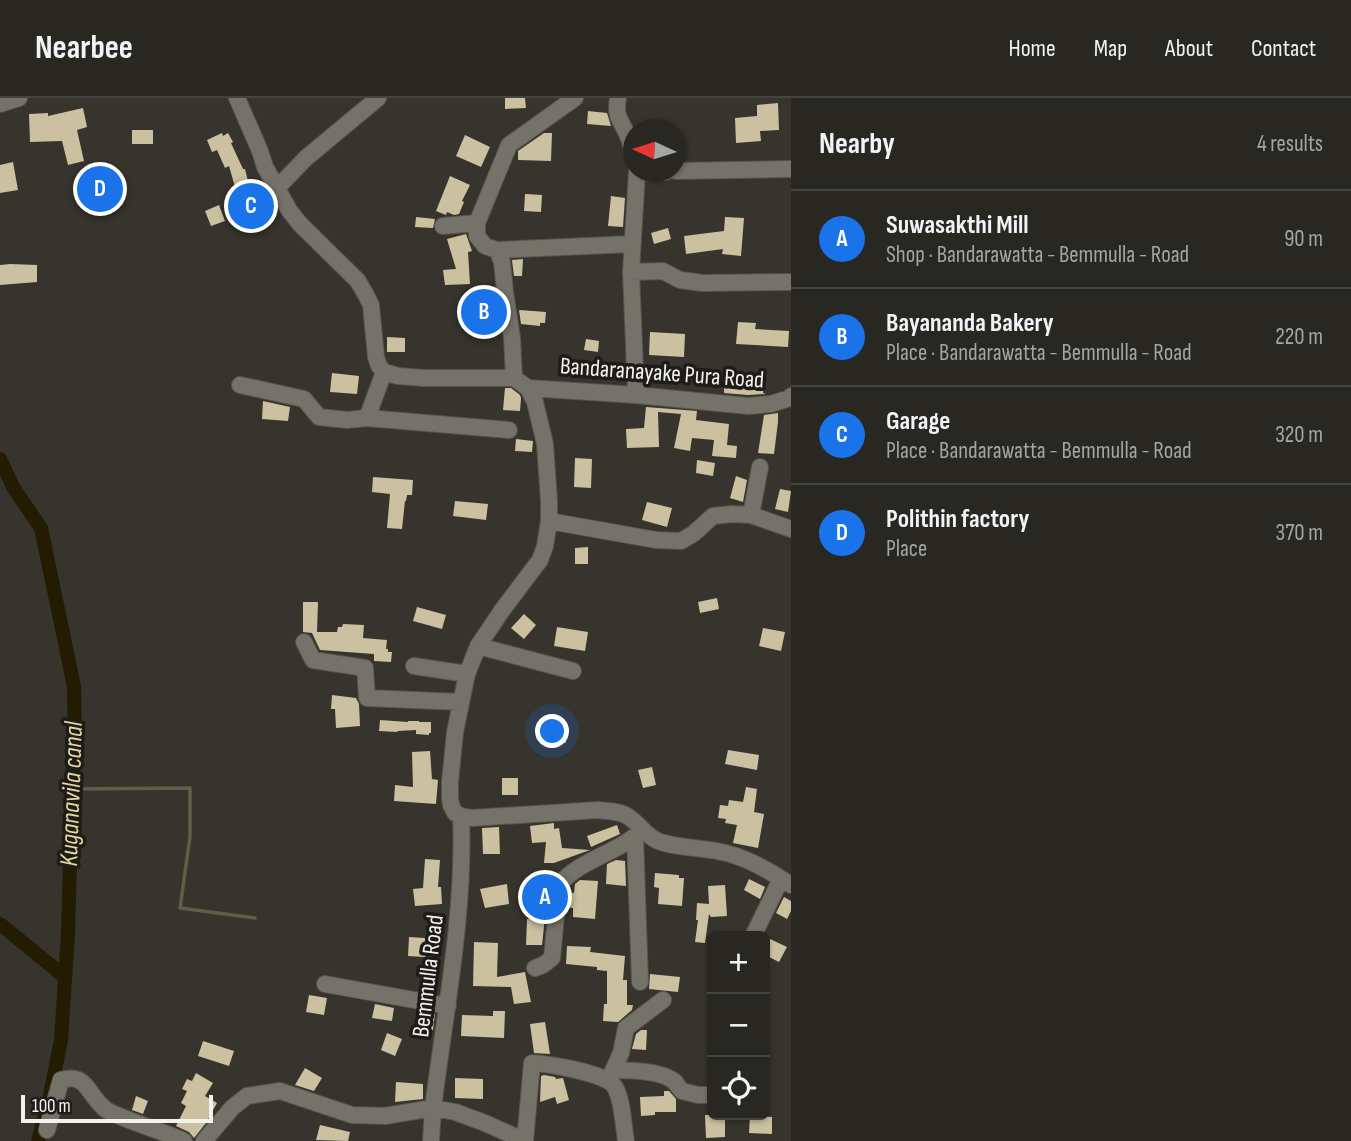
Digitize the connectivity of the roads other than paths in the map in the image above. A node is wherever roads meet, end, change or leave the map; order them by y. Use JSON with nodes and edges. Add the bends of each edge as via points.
{"nodes":[{"id":1,"x":19,"y":98,"type":"edge"},
{"id":2,"x":237,"y":98,"type":"edge"},
{"id":3,"x":378,"y":98,"type":"edge"},
{"id":4,"x":575,"y":98,"type":"edge"},
{"id":5,"x":618,"y":98,"type":"edge"},
{"id":6,"x":0,"y":104,"type":"edge"},
{"id":7,"x":623,"y":128,"type":"edge"},
{"id":8,"x":791,"y":169,"type":"edge"},
{"id":9,"x":686,"y":171,"type":"edge"},
{"id":10,"x":635,"y":182,"type":"edge"},
{"id":11,"x":276,"y":189,"type":"junction"},
{"id":12,"x":477,"y":223,"type":"junction"},
{"id":13,"x":443,"y":226,"type":"dead end"},
{"id":14,"x":632,"y":244,"type":"junction"},
{"id":15,"x":497,"y":250,"type":"junction"},
{"id":16,"x":631,"y":272,"type":"junction"},
{"id":17,"x":791,"y":282,"type":"edge"},
{"id":18,"x":384,"y":372,"type":"junction"},
{"id":19,"x":521,"y":383,"type":"junction"},
{"id":20,"x":240,"y":385,"type":"dead end"},
{"id":21,"x":636,"y":395,"type":"junction"},
{"id":22,"x":791,"y":396,"type":"edge"},
{"id":23,"x":367,"y":418,"type":"junction"},
{"id":24,"x":509,"y":430,"type":"dead end"},
{"id":25,"x":760,"y":467,"type":"dead end"},
{"id":26,"x":751,"y":515,"type":"junction"},
{"id":27,"x":549,"y":521,"type":"junction"},
{"id":28,"x":791,"y":529,"type":"edge"},
{"id":29,"x":304,"y":642,"type":"dead end"},
{"id":30,"x":478,"y":646,"type":"junction"},
{"id":31,"x":414,"y":666,"type":"dead end"},
{"id":32,"x":573,"y":671,"type":"dead end"},
{"id":33,"x":467,"y":674,"type":"junction"},
{"id":34,"x":461,"y":702,"type":"junction"},
{"id":35,"x":461,"y":816,"type":"junction"},
{"id":36,"x":639,"y":833,"type":"junction"},
{"id":37,"x":786,"y":882,"type":"edge"},
{"id":38,"x":756,"y":931,"type":"edge"},
{"id":39,"x":535,"y":968,"type":"dead end"},
{"id":40,"x":640,"y":982,"type":"dead end"},
{"id":41,"x":325,"y":984,"type":"dead end"},
{"id":42,"x":663,"y":1000,"type":"dead end"},
{"id":43,"x":448,"y":1006,"type":"junction"},
{"id":44,"x":611,"y":1075,"type":"junction"},
{"id":45,"x":707,"y":1095,"type":"edge"},
{"id":46,"x":433,"y":1108,"type":"junction"},
{"id":47,"x":47,"y":1130,"type":"dead end"},
{"id":48,"x":184,"y":1141,"type":"edge"},
{"id":49,"x":204,"y":1141,"type":"edge"},
{"id":50,"x":431,"y":1141,"type":"edge"},
{"id":51,"x":525,"y":1141,"type":"edge"},
{"id":52,"x":625,"y":1141,"type":"edge"}],
"edges":[{"from":1,"to":6,"type":"street"},
{"from":2,"to":11,"type":"street"},
{"from":3,"to":11,"type":"street"},
{"from":4,"to":12,"type":"street","via":[[509,145]]},
{"from":5,"to":7,"type":"street","via":[[616,109]]},
{"from":8,"to":9,"type":"street"},
{"from":10,"to":14,"type":"street"},
{"from":11,"to":18,"type":"street","via":[[300,224],[358,281],[371,305],[376,356]]},
{"from":12,"to":13,"type":"street"},
{"from":12,"to":15,"type":"street","via":[[477,236],[485,246]]},
{"from":14,"to":15,"type":"street"},
{"from":14,"to":16,"type":"street"},
{"from":15,"to":19,"type":"street","name":"Bemmulla Road"},
{"from":16,"to":17,"type":"street","via":[[663,271],[680,280],[704,283]]},
{"from":16,"to":21,"type":"street"},
{"from":18,"to":19,"type":"street","name":"Bandaranayake Pura Road"},
{"from":18,"to":23,"type":"street"},
{"from":19,"to":21,"type":"street","name":"Bandaranayake Pura Road"},
{"from":19,"to":27,"type":"street","name":"Bemmulla Road","via":[[536,402],[545,444]]},
{"from":20,"to":23,"type":"street","via":[[304,399],[319,417]]},
{"from":21,"to":22,"type":"street","name":"Bandaranayake Pura Road","via":[[748,406]]},
{"from":23,"to":24,"type":"street"},
{"from":25,"to":26,"type":"street"},
{"from":26,"to":27,"type":"street","via":[[713,516],[681,541],[656,541]]},
{"from":26,"to":28,"type":"street"},
{"from":27,"to":30,"type":"street","name":"Bemmulla Road","via":[[540,560]]},
{"from":29,"to":34,"type":"street","via":[[313,660],[365,668],[367,698]]},
{"from":30,"to":32,"type":"street"},
{"from":30,"to":33,"type":"street","name":"Bemmulla Road"},
{"from":31,"to":33,"type":"street"},
{"from":33,"to":34,"type":"street","name":"Bemmulla Road"},
{"from":34,"to":35,"type":"street","name":"Bemmulla Road","via":[[450,782],[451,805]]},
{"from":35,"to":36,"type":"street","via":[[617,811],[629,817]]},
{"from":35,"to":43,"type":"street","name":"Bemmulla Road","via":[[460,910]]},
{"from":36,"to":37,"type":"street","via":[[740,857]]},
{"from":36,"to":39,"type":"street","via":[[565,877],[559,885],[552,958]]},
{"from":36,"to":40,"type":"street"},
{"from":37,"to":38,"type":"street"},
{"from":41,"to":43,"type":"street"},
{"from":42,"to":44,"type":"street","via":[[626,1028]]},
{"from":43,"to":46,"type":"street","name":"Bemmulla Road"},
{"from":44,"to":45,"type":"street","via":[[629,1070],[666,1076],[682,1091]]},
{"from":44,"to":51,"type":"street","via":[[532,1063]]},
{"from":44,"to":52,"type":"street"},
{"from":46,"to":49,"type":"street","via":[[385,1116],[352,1115],[279,1091],[247,1096]]},
{"from":46,"to":50,"type":"street","name":"Bemmulla Road"},
{"from":46,"to":51,"type":"street"},
{"from":47,"to":48,"type":"street","via":[[61,1080],[71,1077],[81,1080],[104,1109]]}]}
